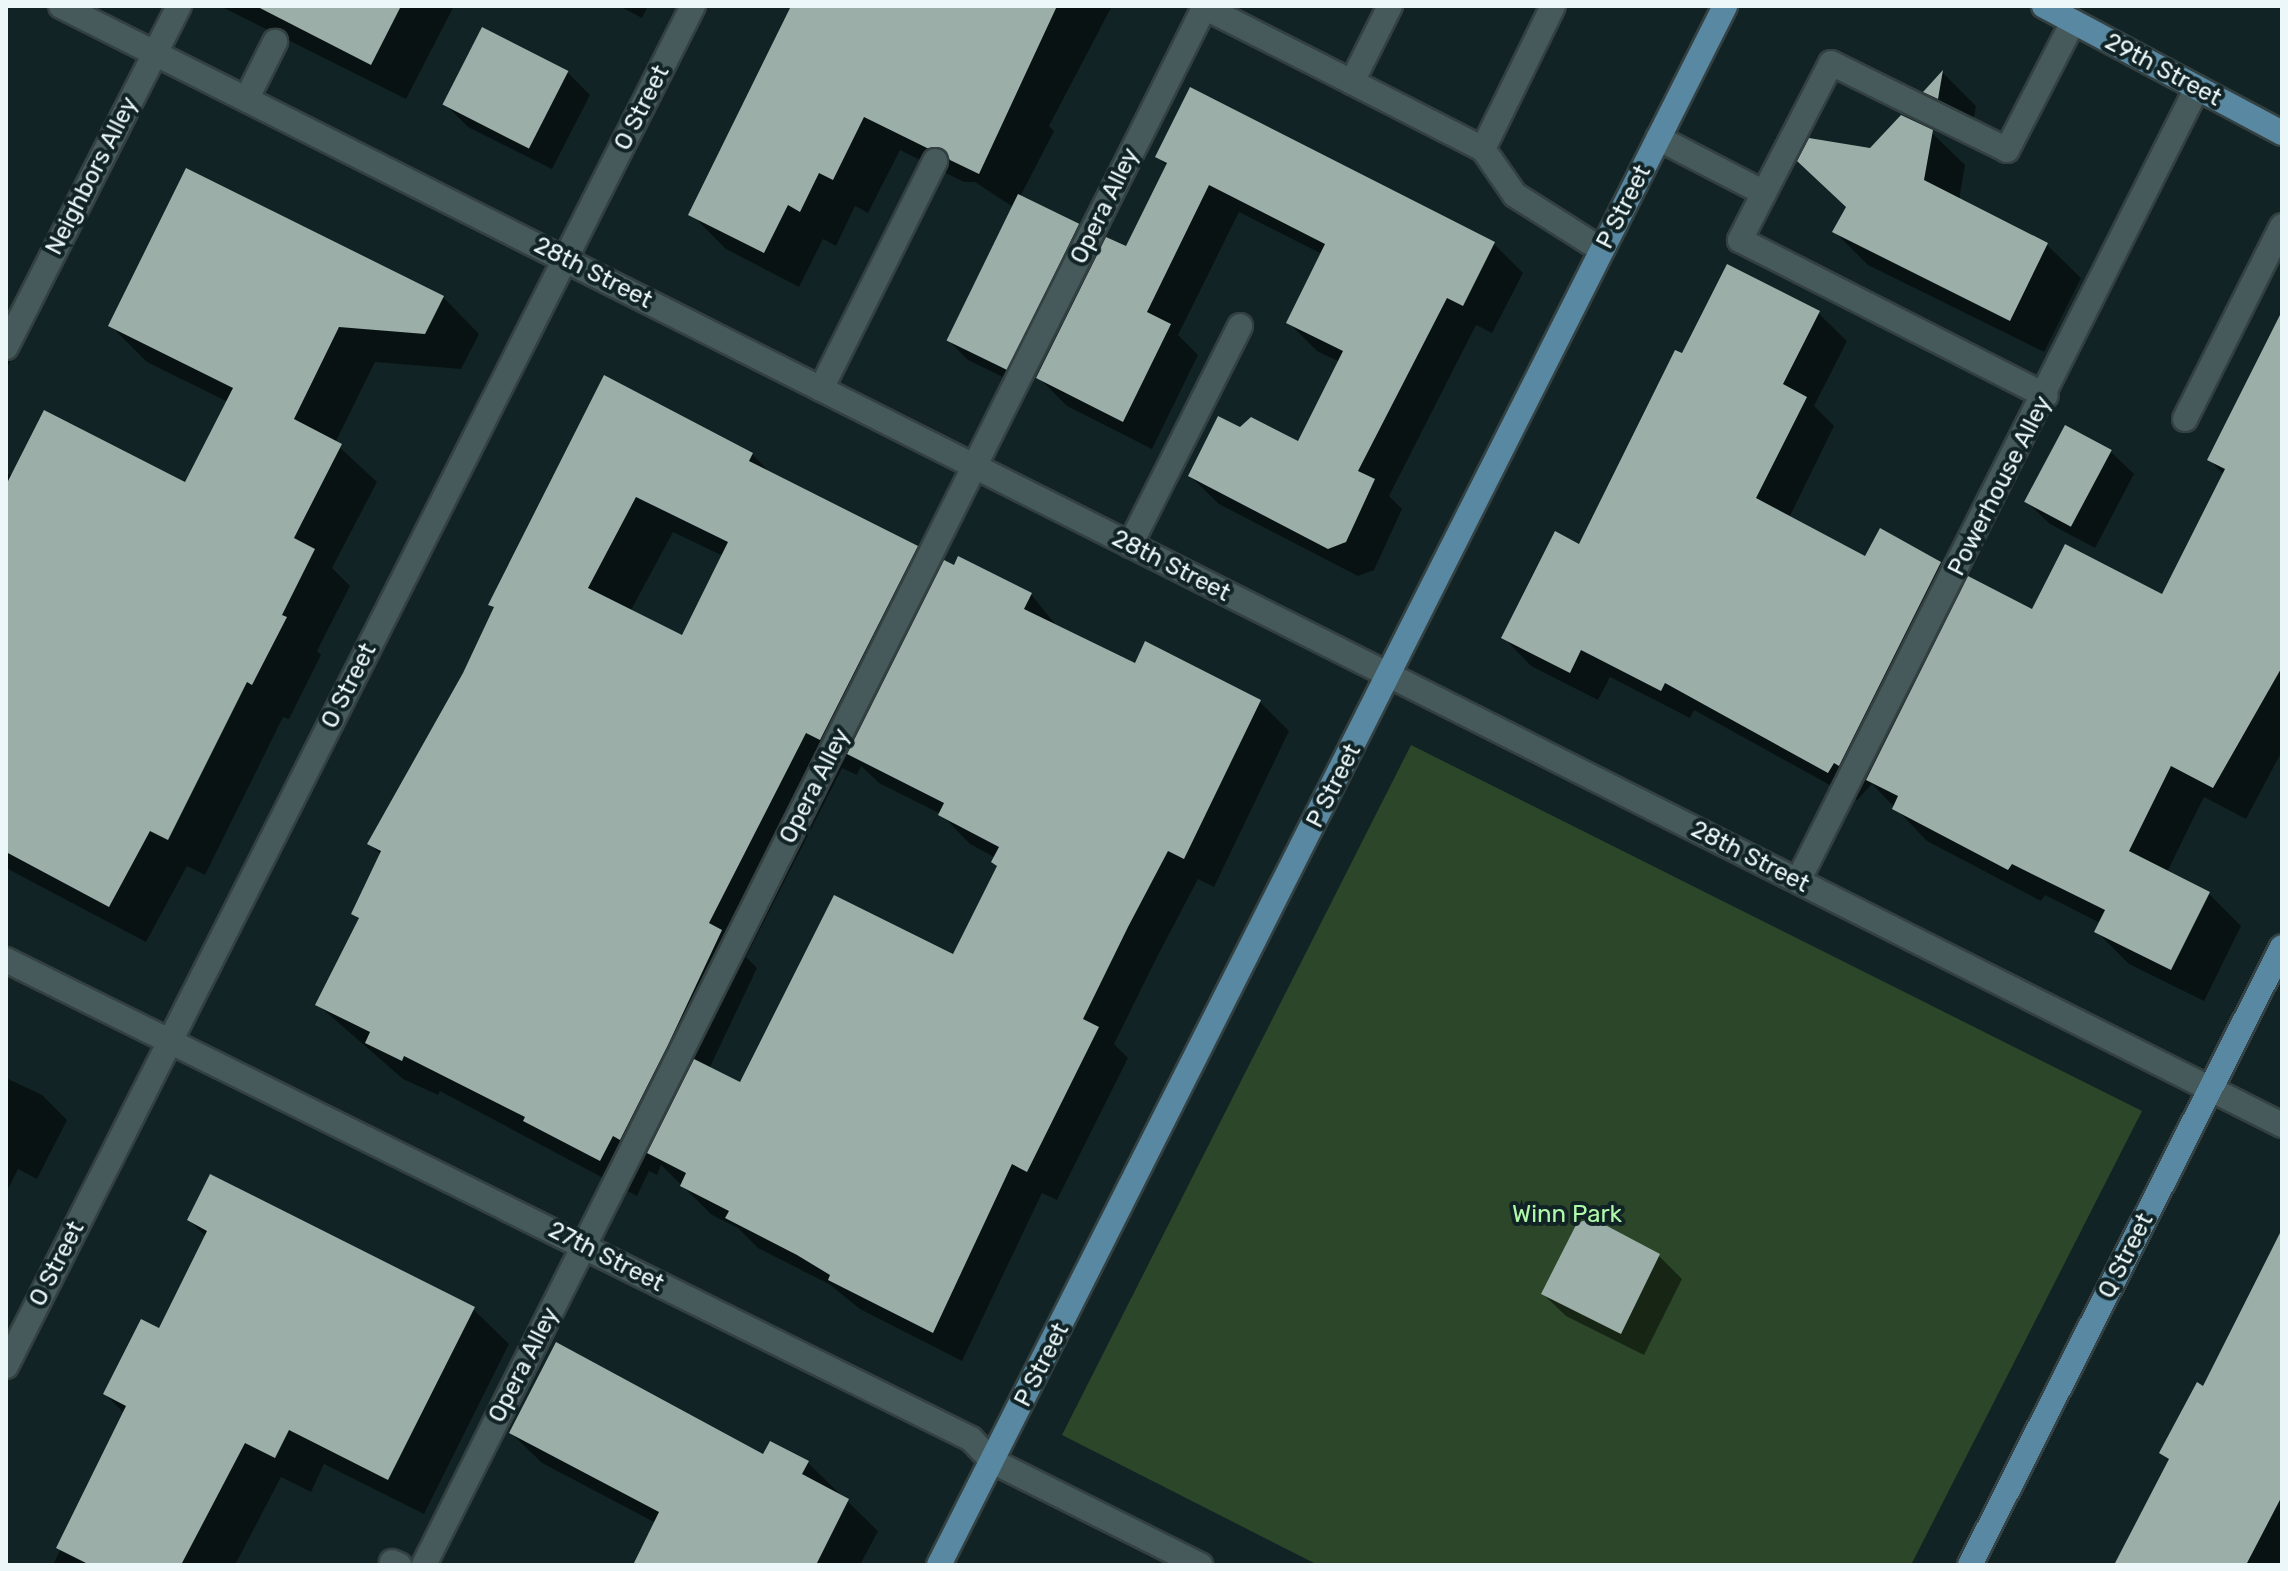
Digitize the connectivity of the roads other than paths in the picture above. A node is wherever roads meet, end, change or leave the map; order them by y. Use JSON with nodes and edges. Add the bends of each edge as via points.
{"nodes":[{"id":1,"x":61,"y":6,"type":"edge"},
{"id":2,"x":179,"y":6,"type":"edge"},
{"id":3,"x":693,"y":6,"type":"edge"},
{"id":4,"x":1390,"y":6,"type":"edge"},
{"id":5,"x":1553,"y":6,"type":"edge"},
{"id":6,"x":1725,"y":6,"type":"edge"},
{"id":7,"x":2044,"y":6,"type":"edge"},
{"id":8,"x":1204,"y":7,"type":"edge"},
{"id":9,"x":2073,"y":22,"type":"junction"},
{"id":10,"x":275,"y":42,"type":"dead end"},
{"id":11,"x":156,"y":52,"type":"junction"},
{"id":12,"x":1352,"y":82,"type":"junction"},
{"id":13,"x":2197,"y":88,"type":"junction"},
{"id":14,"x":247,"y":98,"type":"junction"},
{"id":15,"x":2282,"y":133,"type":"edge"},
{"id":16,"x":1658,"y":138,"type":"junction"},
{"id":17,"x":1483,"y":149,"type":"junction"},
{"id":18,"x":935,"y":161,"type":"dead end"},
{"id":19,"x":1764,"y":193,"type":"junction"},
{"id":20,"x":2282,"y":226,"type":"edge"},
{"id":21,"x":1602,"y":250,"type":"junction"},
{"id":22,"x":566,"y":260,"type":"junction"},
{"id":23,"x":1240,"y":326,"type":"dead end"},
{"id":24,"x":6,"y":347,"type":"edge"},
{"id":25,"x":821,"y":389,"type":"junction"},
{"id":26,"x":2046,"y":396,"type":"junction"},
{"id":27,"x":2185,"y":419,"type":"dead end"},
{"id":28,"x":976,"y":466,"type":"junction"},
{"id":29,"x":1130,"y":545,"type":"junction"},
{"id":30,"x":1389,"y":676,"type":"junction"},
{"id":31,"x":1798,"y":881,"type":"junction"},
{"id":32,"x":2282,"y":947,"type":"edge"},
{"id":33,"x":6,"y":960,"type":"edge"},
{"id":34,"x":169,"y":1040,"type":"junction"},
{"id":35,"x":2210,"y":1090,"type":"junction"},
{"id":36,"x":2282,"y":1125,"type":"edge"},
{"id":37,"x":584,"y":1246,"type":"junction"},
{"id":38,"x":6,"y":1366,"type":"edge"},
{"id":39,"x":992,"y":1461,"type":"junction"},
{"id":40,"x":424,"y":1565,"type":"edge"},
{"id":41,"x":939,"y":1565,"type":"edge"},
{"id":42,"x":1200,"y":1565,"type":"edge"},
{"id":43,"x":1970,"y":1565,"type":"edge"}],
"edges":[{"from":1,"to":11,"type":"street","name":"28th Street"},
{"from":2,"to":11,"type":"street","name":"Neighbors Alley"},
{"from":3,"to":22,"type":"street","name":"O Street"},
{"from":4,"to":12,"type":"street"},
{"from":5,"to":17,"type":"street"},
{"from":6,"to":16,"type":"main road","name":"P Street"},
{"from":7,"to":9,"type":"main road","name":"29th Street"},
{"from":8,"to":12,"type":"street"},
{"from":8,"to":28,"type":"street","name":"Opera Alley"},
{"from":9,"to":13,"type":"main road","name":"29th Street"},
{"from":9,"to":19,"type":"street","via":[[2007,150],[1831,63]]},
{"from":10,"to":14,"type":"street"},
{"from":11,"to":14,"type":"street","name":"28th Street"},
{"from":11,"to":24,"type":"street","name":"Neighbors Alley"},
{"from":12,"to":17,"type":"street"},
{"from":13,"to":15,"type":"main road","name":"29th Street"},
{"from":13,"to":26,"type":"street","name":"Powerhouse Alley"},
{"from":14,"to":22,"type":"street","name":"28th Street"},
{"from":16,"to":19,"type":"street"},
{"from":16,"to":21,"type":"main road","name":"P Street"},
{"from":17,"to":21,"type":"street","via":[[1515,195]]},
{"from":18,"to":25,"type":"street"},
{"from":19,"to":26,"type":"street","via":[[1740,240]]},
{"from":20,"to":27,"type":"street"},
{"from":21,"to":30,"type":"main road","name":"P Street"},
{"from":22,"to":25,"type":"street","name":"28th Street"},
{"from":22,"to":34,"type":"street","name":"O Street"},
{"from":23,"to":29,"type":"street"},
{"from":25,"to":28,"type":"street","name":"28th Street"},
{"from":26,"to":31,"type":"street","name":"Powerhouse Alley"},
{"from":28,"to":29,"type":"street","name":"28th Street"},
{"from":28,"to":37,"type":"street","name":"Opera Alley"},
{"from":29,"to":30,"type":"street","name":"28th Street"},
{"from":30,"to":31,"type":"street","name":"28th Street"},
{"from":30,"to":39,"type":"main road","name":"P Street"},
{"from":31,"to":35,"type":"street","name":"28th Street"},
{"from":32,"to":35,"type":"main road","name":"Q Street"},
{"from":33,"to":34,"type":"street","name":"27th Street"},
{"from":34,"to":37,"type":"street","name":"27th Street"},
{"from":34,"to":38,"type":"street","name":"O Street"},
{"from":35,"to":36,"type":"street","name":"28th Street"},
{"from":35,"to":43,"type":"main road","name":"Q Street"},
{"from":37,"to":39,"type":"street","name":"27th Street","via":[[971,1439]]},
{"from":37,"to":40,"type":"street","name":"Opera Alley"},
{"from":39,"to":41,"type":"main road","name":"P Street"},
{"from":39,"to":42,"type":"street","name":"27th Street"}]}
